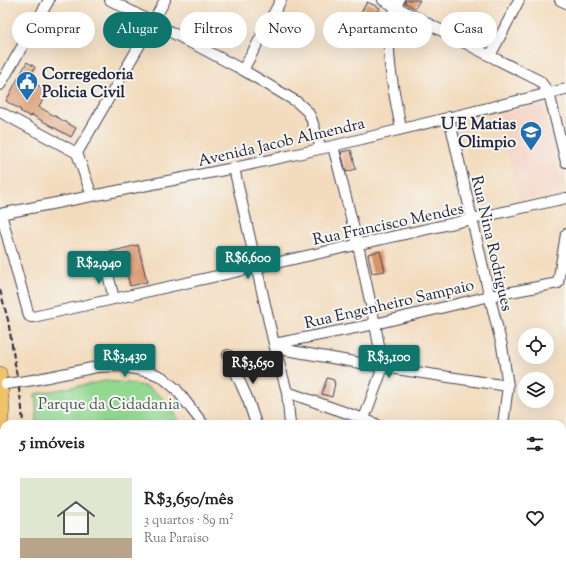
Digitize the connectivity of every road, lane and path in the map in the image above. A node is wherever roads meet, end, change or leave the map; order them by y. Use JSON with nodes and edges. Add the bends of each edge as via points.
{"nodes":[{"id":1,"x":49,"y":0,"type":"edge"},
{"id":2,"x":110,"y":0,"type":"edge"},
{"id":3,"x":165,"y":0,"type":"edge"},
{"id":4,"x":281,"y":0,"type":"edge"},
{"id":5,"x":383,"y":0,"type":"edge"},
{"id":6,"x":519,"y":0,"type":"edge"},
{"id":7,"x":560,"y":0,"type":"edge"},
{"id":8,"x":566,"y":3,"type":"edge"},
{"id":9,"x":397,"y":4,"type":"edge"},
{"id":10,"x":134,"y":12,"type":"edge"},
{"id":11,"x":159,"y":12,"type":"edge"},
{"id":12,"x":172,"y":32,"type":"edge"},
{"id":13,"x":139,"y":48,"type":"edge"},
{"id":14,"x":490,"y":56,"type":"junction"},
{"id":15,"x":243,"y":70,"type":"junction"},
{"id":16,"x":0,"y":85,"type":"edge"},
{"id":17,"x":566,"y":89,"type":"edge"},
{"id":18,"x":549,"y":93,"type":"junction"},
{"id":19,"x":0,"y":112,"type":"edge"},
{"id":20,"x":449,"y":117,"type":"junction"},
{"id":21,"x":401,"y":129,"type":"junction"},
{"id":22,"x":333,"y":146,"type":"junction"},
{"id":23,"x":321,"y":148,"type":"junction"},
{"id":24,"x":77,"y":153,"type":"junction"},
{"id":25,"x":566,"y":162,"type":"edge"},
{"id":26,"x":234,"y":168,"type":"junction"},
{"id":27,"x":92,"y":196,"type":"junction"},
{"id":28,"x":566,"y":198,"type":"edge"},
{"id":29,"x":0,"y":214,"type":"edge"},
{"id":30,"x":472,"y":220,"type":"junction"},
{"id":31,"x":566,"y":234,"type":"edge"},
{"id":32,"x":358,"y":245,"type":"junction"},
{"id":33,"x":106,"y":266,"type":"dead end"},
{"id":34,"x":256,"y":267,"type":"junction"},
{"id":35,"x":490,"y":296,"type":"junction"},
{"id":36,"x":114,"y":299,"type":"junction"},
{"id":37,"x":375,"y":324,"type":"junction"},
{"id":38,"x":274,"y":346,"type":"junction"},
{"id":39,"x":228,"y":355,"type":"dead end"},
{"id":40,"x":382,"y":367,"type":"junction"},
{"id":41,"x":3,"y":381,"type":"edge"},
{"id":42,"x":508,"y":386,"type":"junction"},
{"id":43,"x":287,"y":392,"type":"junction"},
{"id":44,"x":2,"y":408,"type":"edge"},
{"id":45,"x":1,"y":420,"type":"edge"},
{"id":46,"x":200,"y":420,"type":"edge"},
{"id":47,"x":255,"y":420,"type":"edge"},
{"id":48,"x":290,"y":420,"type":"edge"},
{"id":49,"x":360,"y":420,"type":"edge"},
{"id":50,"x":363,"y":420,"type":"edge"},
{"id":51,"x":504,"y":420,"type":"edge"}],
"edges":[{"from":1,"to":16,"type":"street"},
{"from":2,"to":10,"type":"street"},
{"from":3,"to":11,"type":"street"},
{"from":4,"to":15,"type":"street"},
{"from":5,"to":9,"type":"street"},
{"from":6,"to":14,"type":"street"},
{"from":7,"to":8,"type":"street"},
{"from":9,"to":14,"type":"street"},
{"from":9,"to":21,"type":"street","via":[[391,22],[389,44]]},
{"from":12,"to":15,"type":"street"},
{"from":13,"to":24,"type":"street"},
{"from":14,"to":18,"type":"street","via":[[540,81]]},
{"from":15,"to":23,"type":"street","via":[[304,107],[311,118]]},
{"from":17,"to":18,"type":"street","name":"Avenida Jacob Almendra"},
{"from":18,"to":20,"type":"street","name":"Avenida Jacob Almendra"},
{"from":18,"to":25,"type":"street"},
{"from":19,"to":24,"type":"street"},
{"from":20,"to":21,"type":"street","name":"Avenida Jacob Almendra"},
{"from":20,"to":30,"type":"street","name":"Rua Nina Rodrigues"},
{"from":21,"to":22,"type":"street","name":"Avenida Jacob Almendra"},
{"from":22,"to":23,"type":"street","name":"Avenida Jacob Almendra"},
{"from":22,"to":32,"type":"street"},
{"from":23,"to":26,"type":"street","name":"Avenida Jacob Almendra"},
{"from":24,"to":27,"type":"street"},
{"from":26,"to":27,"type":"street","name":"Avenida Jacob Almendra"},
{"from":26,"to":34,"type":"street"},
{"from":27,"to":29,"type":"street","name":"Avenida Jacob Almendra"},
{"from":28,"to":30,"type":"street","name":"Rua Francisco Mendes"},
{"from":29,"to":36,"type":"street","name":"Rua Francisco Mendes","via":[[29,316],[36,317]]},
{"from":30,"to":32,"type":"street","name":"Rua Francisco Mendes"},
{"from":30,"to":35,"type":"street","name":"Rua Nina Rodrigues"},
{"from":31,"to":35,"type":"street","name":"Rua Engenheiro Sampaio","via":[[558,283]]},
{"from":32,"to":34,"type":"street","name":"Rua Francisco Mendes"},
{"from":32,"to":37,"type":"street"},
{"from":33,"to":36,"type":"street"},
{"from":34,"to":36,"type":"street","name":"Rua Francisco Mendes"},
{"from":34,"to":38,"type":"street"},
{"from":35,"to":37,"type":"street","name":"Rua Engenheiro Sampaio"},
{"from":35,"to":42,"type":"street","name":"Rua Nina Rodrigues"},
{"from":37,"to":38,"type":"street","name":"Rua Engenheiro Sampaio"},
{"from":37,"to":40,"type":"street"},
{"from":38,"to":40,"type":"street"},
{"from":38,"to":43,"type":"street"},
{"from":39,"to":47,"type":"street"},
{"from":40,"to":42,"type":"street"},
{"from":40,"to":50,"type":"street"},
{"from":41,"to":44,"type":"main road"},
{"from":41,"to":46,"type":"street","bridge":true,"via":[[33,380],[97,367],[120,366],[162,377],[176,389]]},
{"from":42,"to":51,"type":"street","name":"Rua Nina Rodrigues"},
{"from":43,"to":48,"type":"street"},
{"from":43,"to":49,"type":"street"},
{"from":44,"to":45,"type":"main road"}]}
